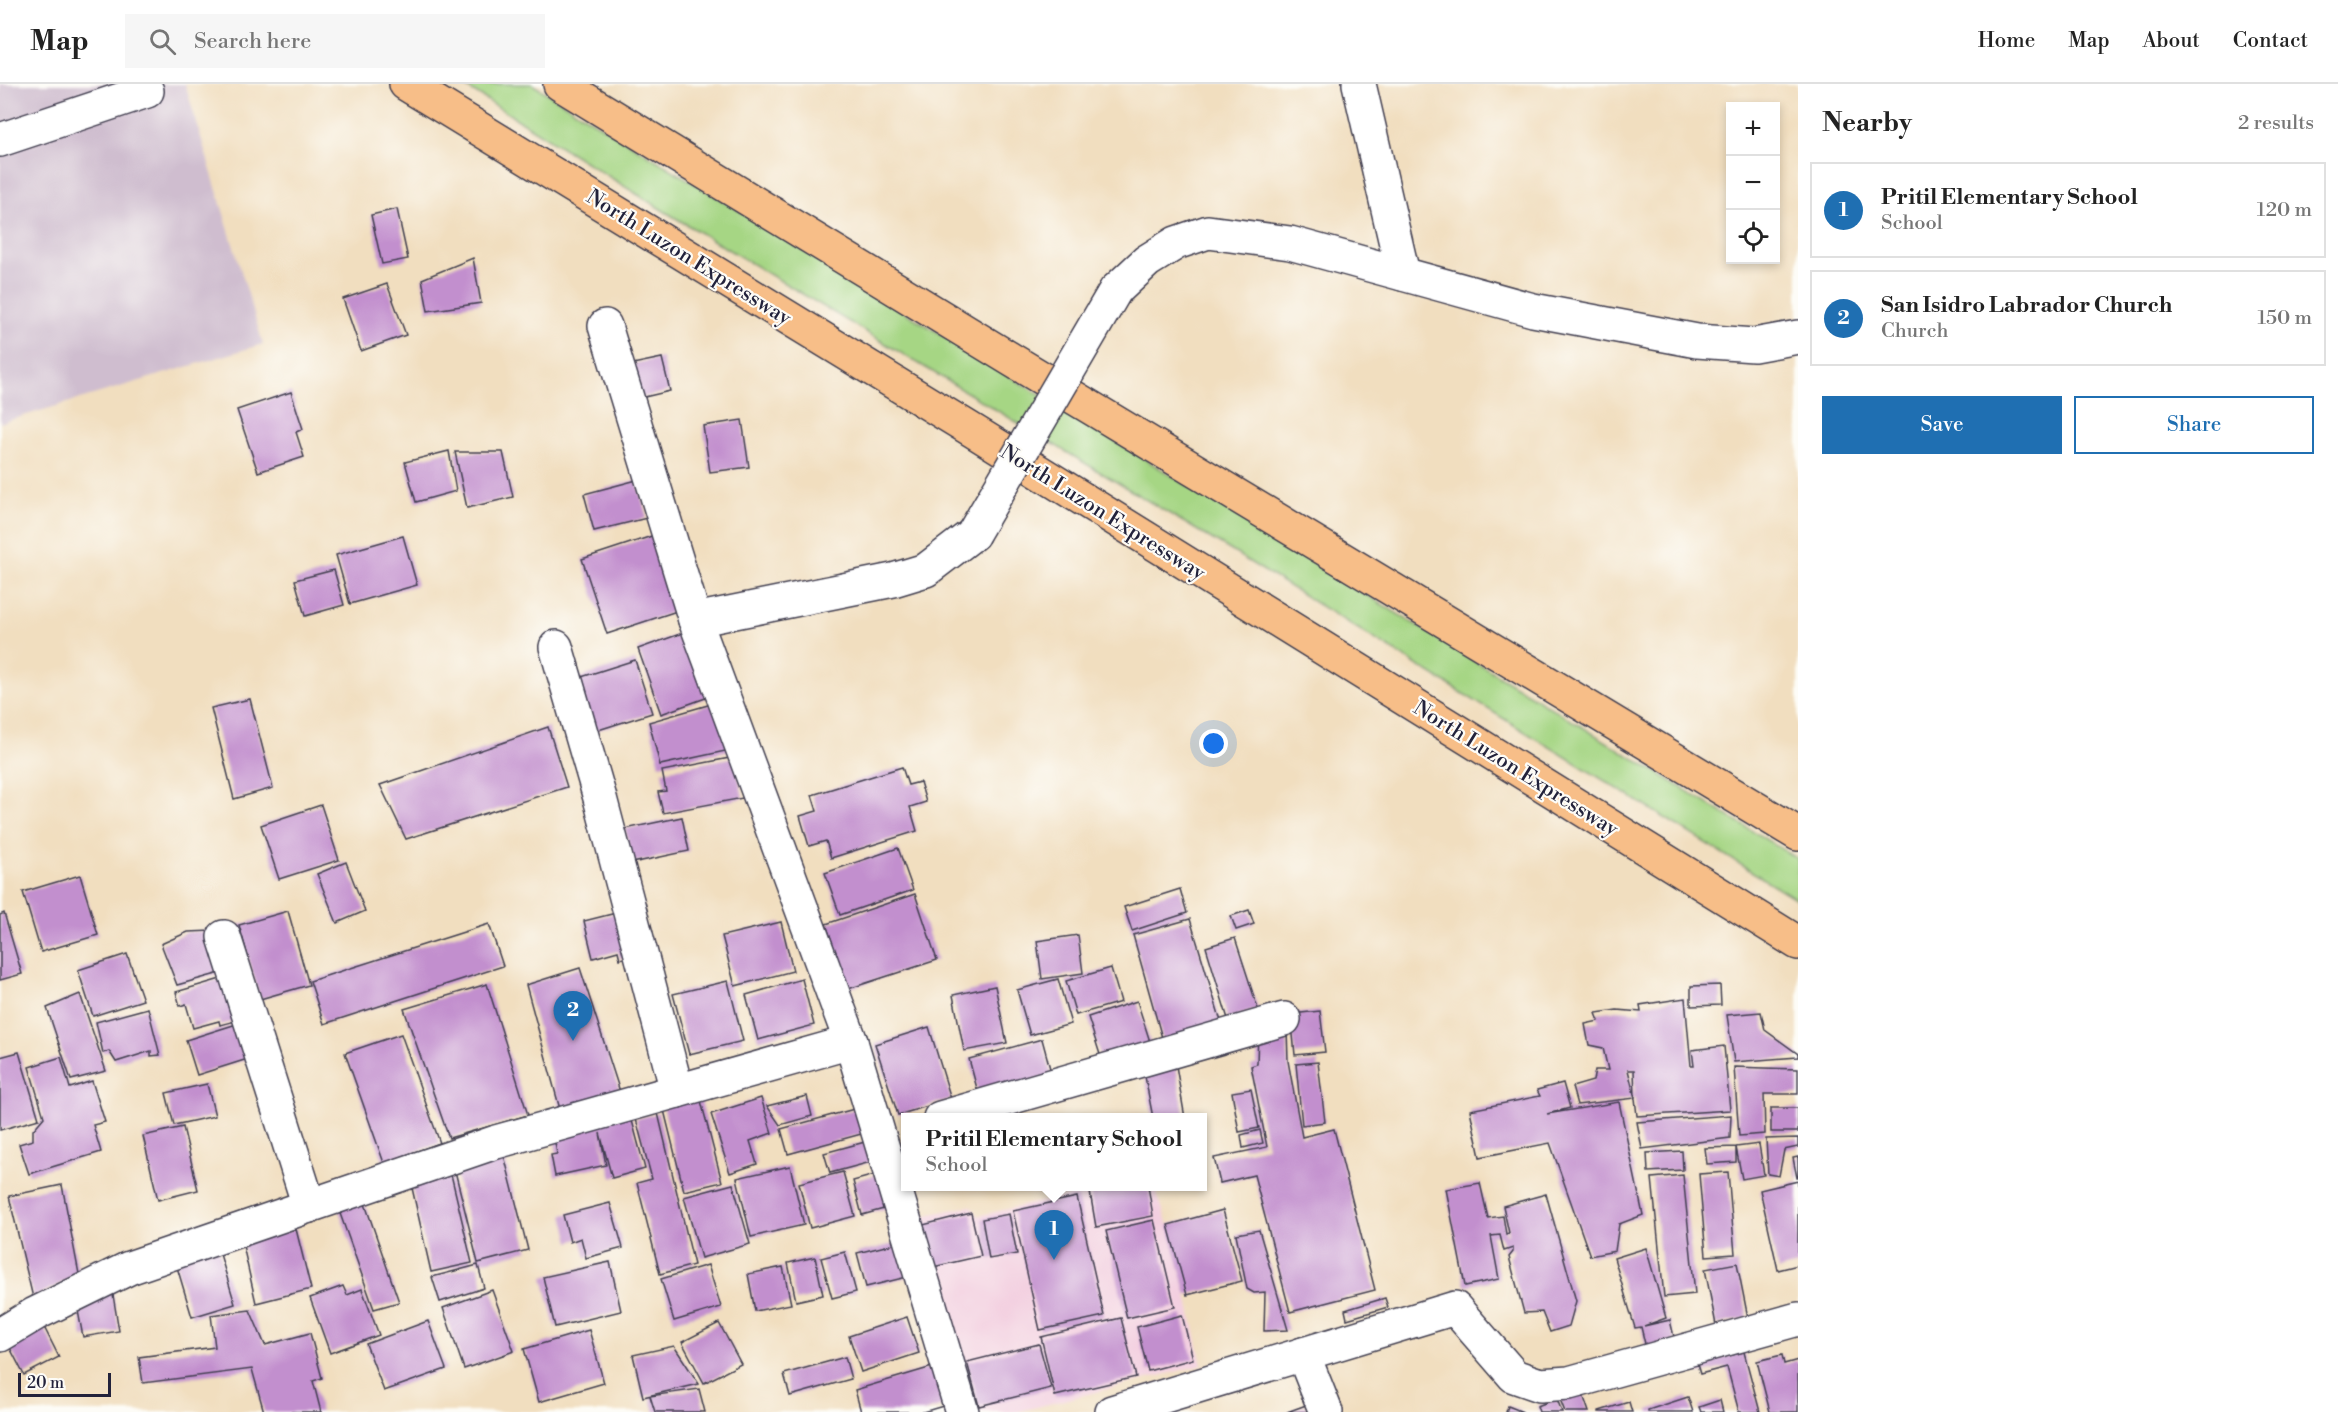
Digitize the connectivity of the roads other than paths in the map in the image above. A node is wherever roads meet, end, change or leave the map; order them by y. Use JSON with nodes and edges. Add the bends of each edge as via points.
{"nodes":[{"id":1,"x":406,"y":84,"type":"edge"},
{"id":2,"x":560,"y":84,"type":"edge"},
{"id":3,"x":1359,"y":84,"type":"edge"},
{"id":4,"x":147,"y":91,"type":"dead end"},
{"id":5,"x":0,"y":140,"type":"edge"},
{"id":6,"x":1403,"y":274,"type":"junction"},
{"id":7,"x":605,"y":326,"type":"dead end"},
{"id":8,"x":1798,"y":337,"type":"edge"},
{"id":9,"x":695,"y":620,"type":"junction"},
{"id":10,"x":556,"y":647,"type":"dead end"},
{"id":11,"x":1798,"y":834,"type":"edge"},
{"id":12,"x":224,"y":937,"type":"dead end"},
{"id":13,"x":1798,"y":943,"type":"edge"},
{"id":14,"x":1284,"y":1018,"type":"dead end"},
{"id":15,"x":851,"y":1042,"type":"junction"},
{"id":16,"x":677,"y":1091,"type":"junction"},
{"id":17,"x":957,"y":1113,"type":"edge"},
{"id":18,"x":893,"y":1131,"type":"edge"},
{"id":19,"x":901,"y":1164,"type":"edge"},
{"id":20,"x":908,"y":1191,"type":"edge"},
{"id":21,"x":309,"y":1206,"type":"junction"},
{"id":22,"x":1798,"y":1319,"type":"edge"},
{"id":23,"x":0,"y":1335,"type":"edge"},
{"id":24,"x":1303,"y":1354,"type":"junction"},
{"id":25,"x":962,"y":1412,"type":"edge"},
{"id":26,"x":1112,"y":1412,"type":"edge"},
{"id":27,"x":1326,"y":1412,"type":"edge"}],
"edges":[{"from":1,"to":13,"type":"highway","name":"North Luzon Expressway"},
{"from":2,"to":11,"type":"highway"},
{"from":3,"to":6,"type":"street"},
{"from":4,"to":5,"type":"street"},
{"from":6,"to":8,"type":"street","via":[[1533,310],[1696,341],[1754,345]]},
{"from":6,"to":9,"type":"street","bridge":true,"via":[[1290,243],[1208,232],[1176,243],[1147,261],[1115,291],[973,534],[926,570]]},
{"from":7,"to":9,"type":"street"},
{"from":9,"to":15,"type":"street"},
{"from":10,"to":16,"type":"street"},
{"from":12,"to":21,"type":"street"},
{"from":14,"to":17,"type":"street"},
{"from":15,"to":16,"type":"street"},
{"from":15,"to":18,"type":"street"},
{"from":16,"to":21,"type":"street","via":[[496,1142]]},
{"from":18,"to":19,"type":"street"},
{"from":20,"to":25,"type":"street"},
{"from":21,"to":23,"type":"street","via":[[129,1268]]},
{"from":22,"to":24,"type":"street","via":[[1569,1383],[1540,1385],[1514,1376],[1455,1308]]},
{"from":24,"to":26,"type":"street"},
{"from":24,"to":27,"type":"street"}]}
